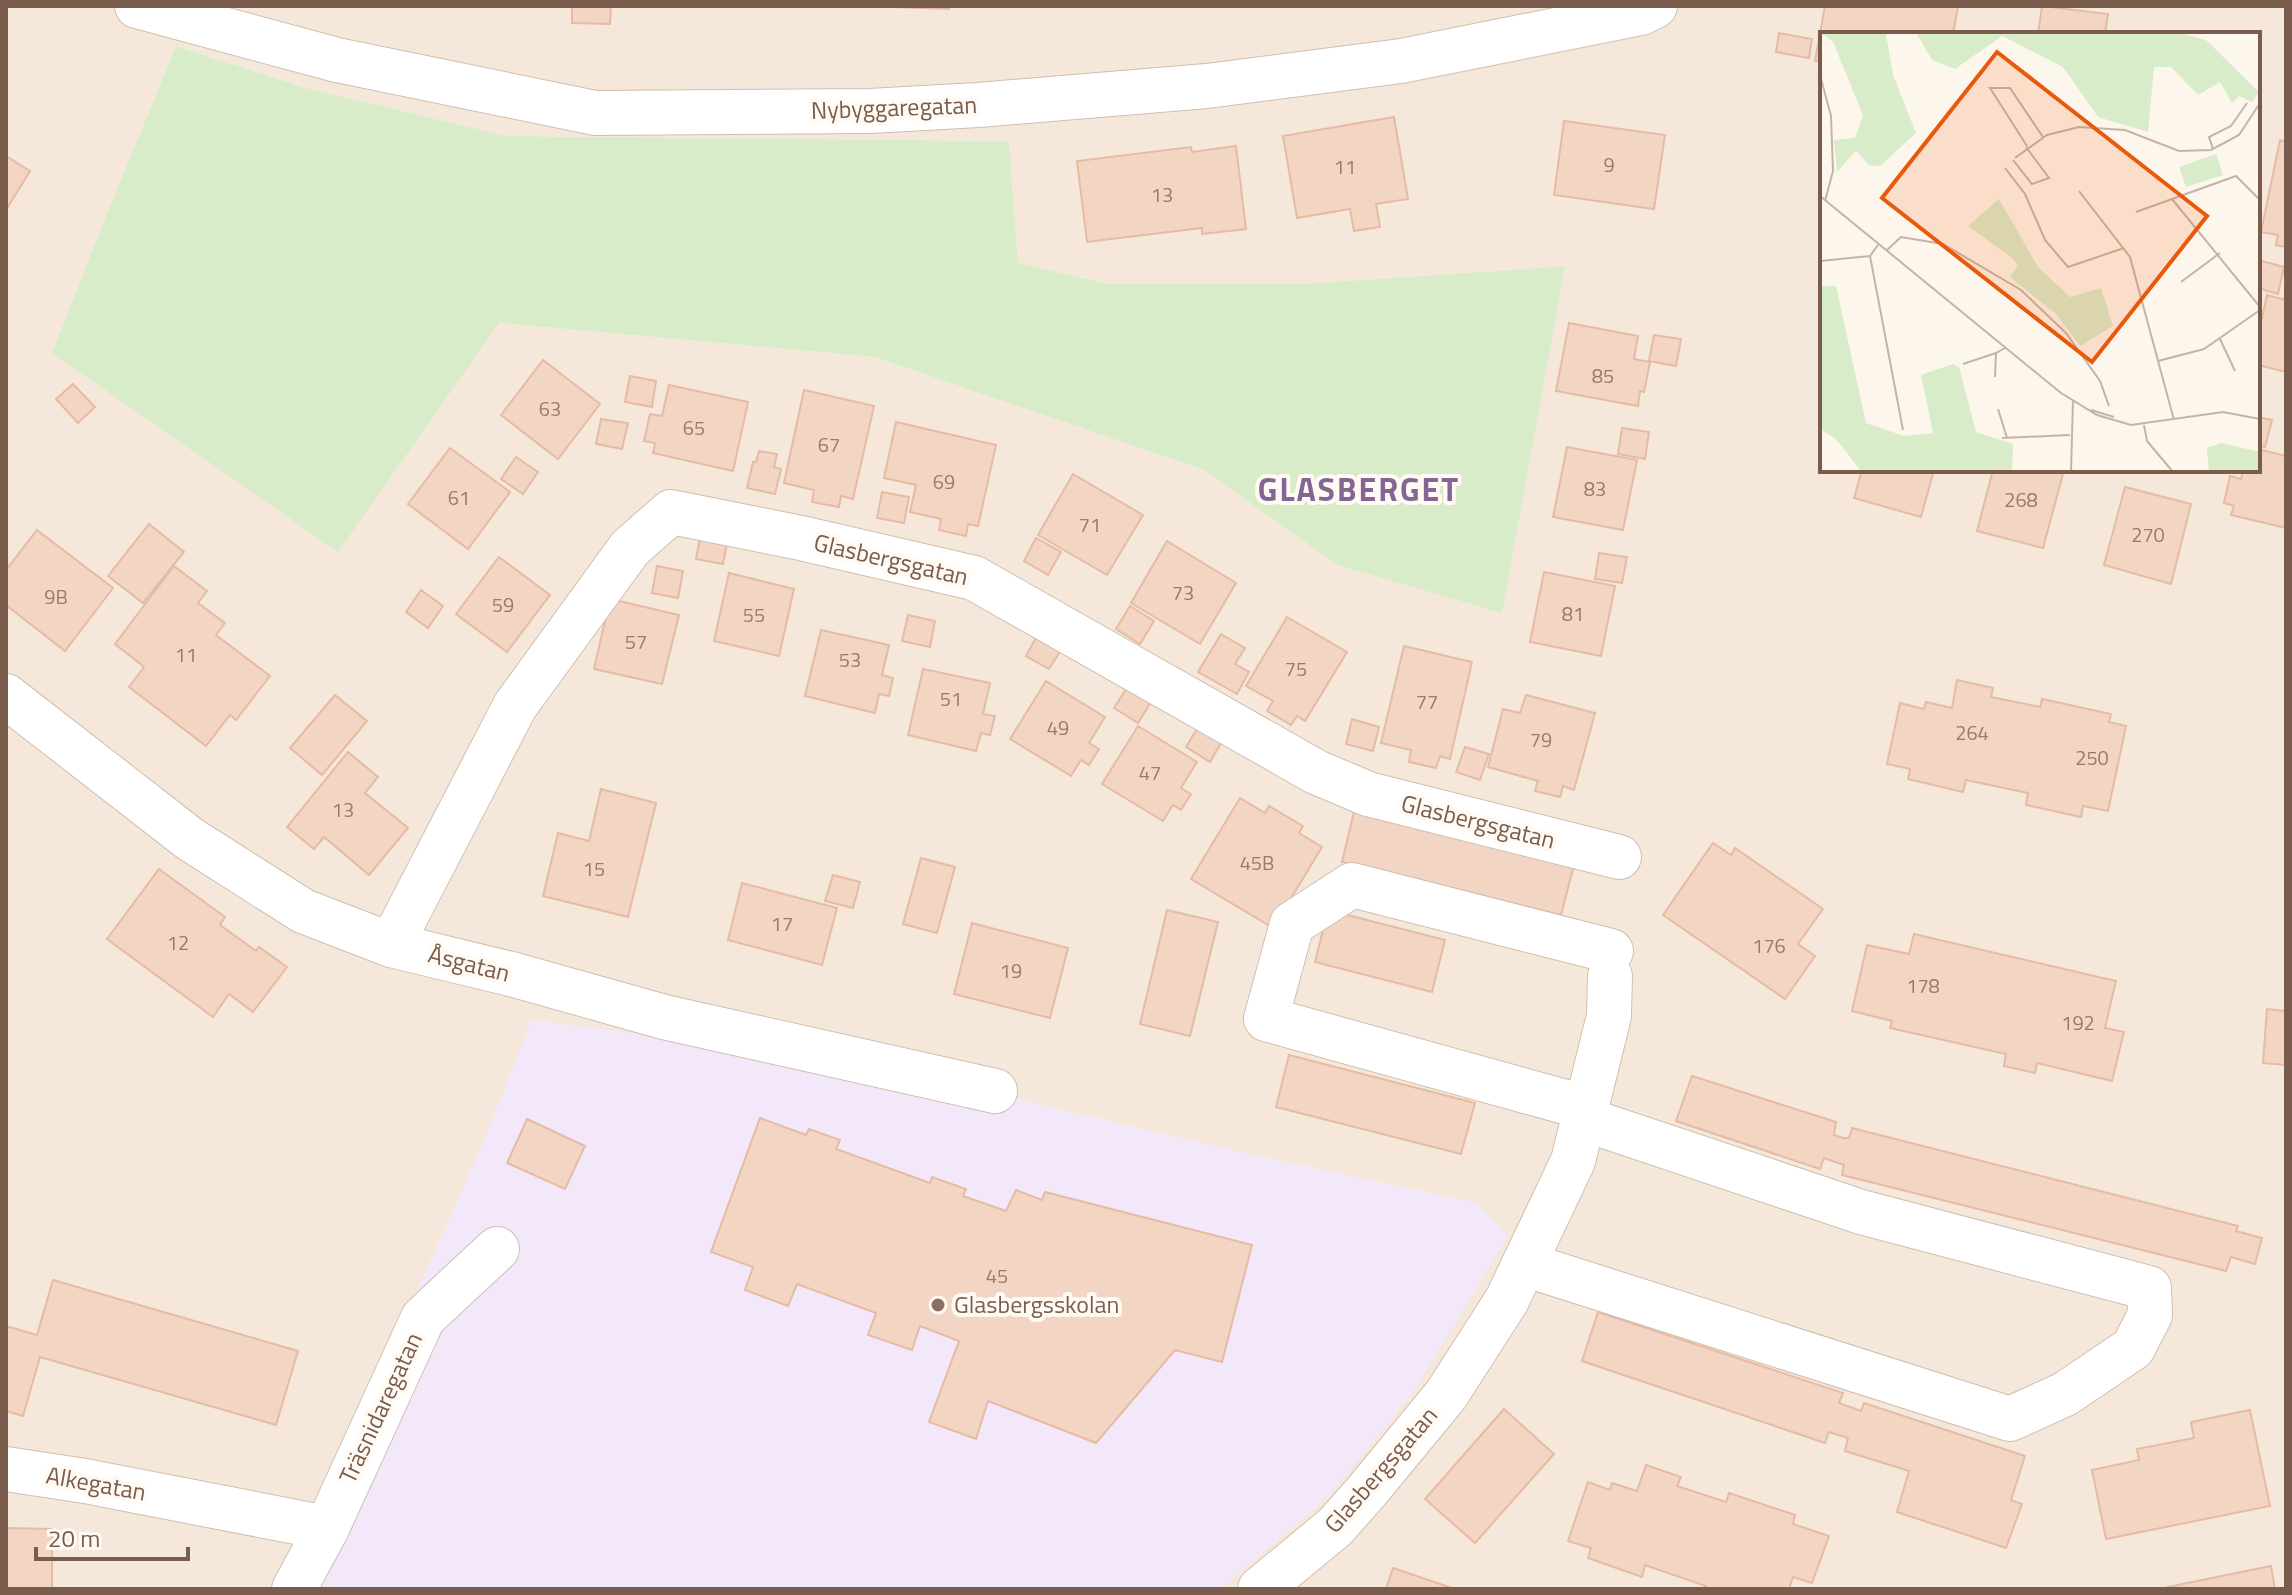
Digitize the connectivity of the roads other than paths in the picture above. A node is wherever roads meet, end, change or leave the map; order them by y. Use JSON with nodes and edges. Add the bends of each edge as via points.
{"nodes":[{"id":1,"x":137,"y":6,"type":"edge"},
{"id":2,"x":1655,"y":6,"type":"edge"},
{"id":3,"x":6,"y":696,"type":"edge"},
{"id":4,"x":1619,"y":857,"type":"dead end"},
{"id":5,"x":391,"y":945,"type":"junction"},
{"id":6,"x":995,"y":1091,"type":"dead end"},
{"id":7,"x":1586,"y":1114,"type":"junction"},
{"id":8,"x":497,"y":1249,"type":"dead end"},
{"id":9,"x":1524,"y":1264,"type":"junction"},
{"id":10,"x":6,"y":1469,"type":"edge"},
{"id":11,"x":327,"y":1528,"type":"junction"},
{"id":12,"x":294,"y":1589,"type":"edge"},
{"id":13,"x":1260,"y":1589,"type":"edge"}],
"edges":[{"from":1,"to":2,"type":"street","name":"Nybyggaregatan","via":[[337,60],[595,113],[870,111],[1207,86],[1401,61]]},
{"from":3,"to":5,"type":"street","name":"Åsgatan","via":[[190,839],[303,911]]},
{"from":4,"to":5,"type":"street","name":"Glasbergsgatan","via":[[1344,785],[974,578],[671,512],[630,548],[515,706]]},
{"from":5,"to":6,"type":"street","name":"Åsgatan","via":[[664,1017]]},
{"from":7,"to":7,"type":"street","name":"Glasbergsgatan","via":[[1609,1016],[1610,964],[1352,885],[1292,924],[1266,1019]]},
{"from":7,"to":9,"type":"street","name":"Glasbergsgatan","via":[[1573,1161]]},
{"from":7,"to":9,"type":"street","via":[[1861,1212],[2149,1288],[2150,1315],[2133,1348],[2065,1394],[2010,1419]]},
{"from":8,"to":11,"type":"street","name":"Träsnidaregatan","via":[[423,1318]]},
{"from":9,"to":13,"type":"street","name":"Glasbergsgatan","via":[[1446,1395],[1335,1527]]},
{"from":10,"to":11,"type":"street","name":"Alkegatan"},
{"from":11,"to":12,"type":"street","name":"Träsnidaregatan"}]}
